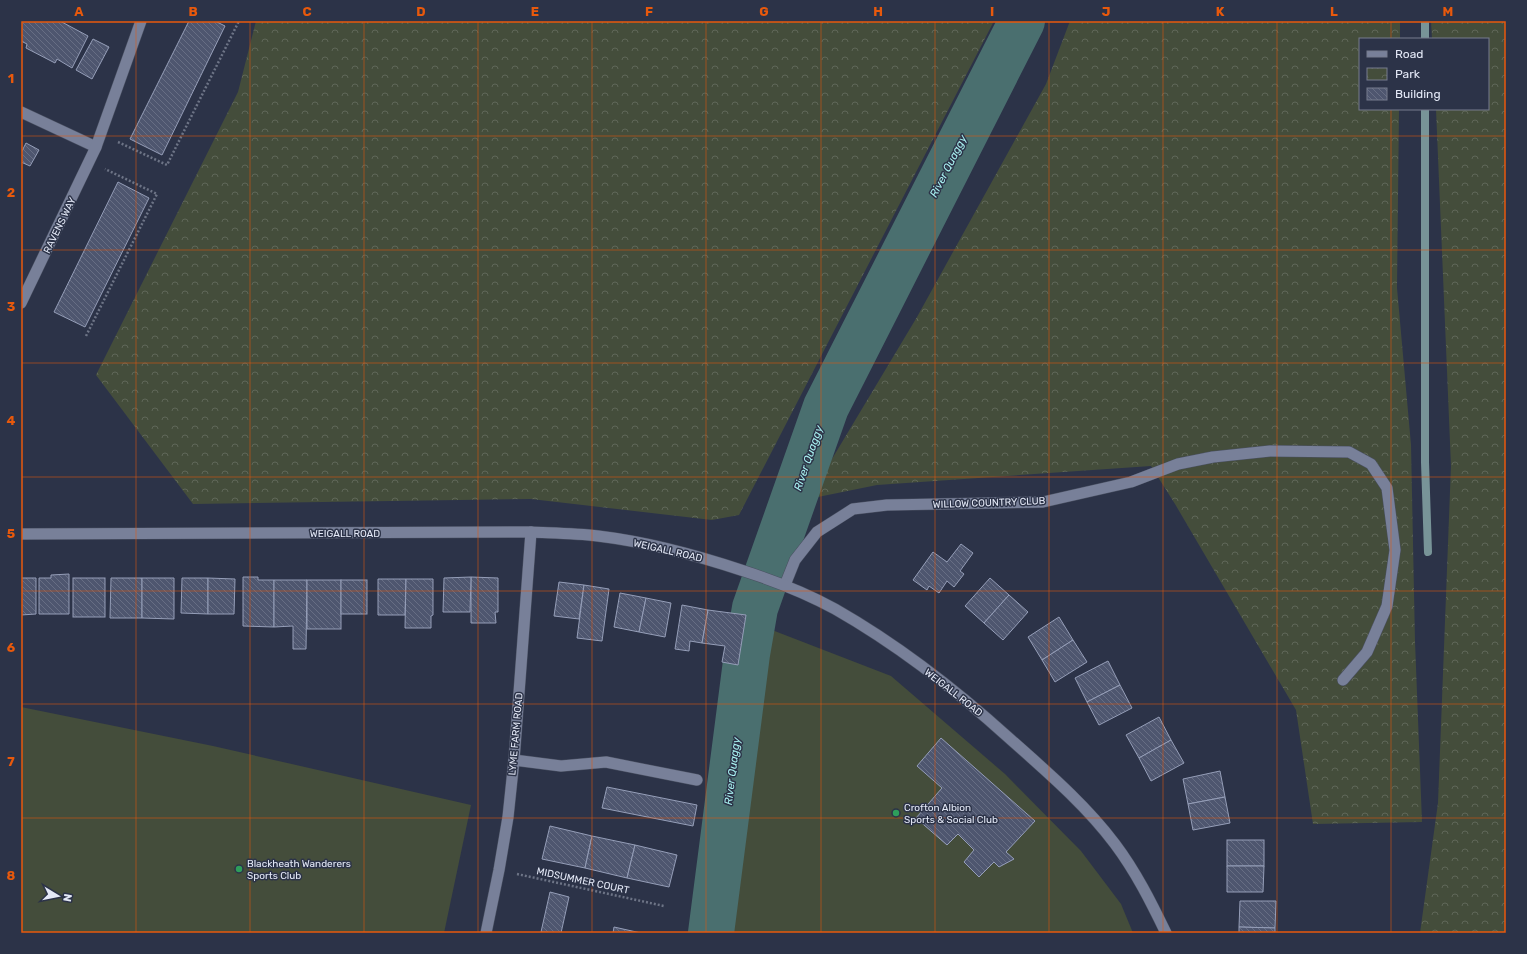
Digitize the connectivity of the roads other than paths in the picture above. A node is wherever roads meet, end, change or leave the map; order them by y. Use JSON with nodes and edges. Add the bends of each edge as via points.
{"nodes":[{"id":1,"x":141,"y":21,"type":"edge"},
{"id":2,"x":21,"y":112,"type":"edge"},
{"id":3,"x":96,"y":147,"type":"junction"},
{"id":4,"x":21,"y":303,"type":"edge"},
{"id":5,"x":21,"y":527,"type":"edge"},
{"id":6,"x":531,"y":532,"type":"junction"},
{"id":7,"x":21,"y":534,"type":"edge"},
{"id":8,"x":780,"y":584,"type":"junction"},
{"id":9,"x":1343,"y":680,"type":"dead end"},
{"id":10,"x":514,"y":760,"type":"junction"},
{"id":11,"x":697,"y":780,"type":"dead end"},
{"id":12,"x":486,"y":933,"type":"edge"},
{"id":13,"x":1166,"y":933,"type":"edge"}],
"edges":[{"from":1,"to":3,"type":"street","name":"RAVENS WAY"},
{"from":2,"to":3,"type":"street"},
{"from":3,"to":4,"type":"street","name":"RAVENS WAY"},
{"from":5,"to":7,"type":"street"},
{"from":6,"to":7,"type":"street","name":"WEIGALL ROAD"},
{"from":6,"to":8,"type":"street","name":"WEIGALL ROAD","via":[[597,536],[644,543],[690,554]]},
{"from":6,"to":10,"type":"street","name":"LYME FARM ROAD"},
{"from":8,"to":9,"type":"street","name":"WILLOW COUNTRY CLUB","via":[[817,532],[853,509],[887,505],[1044,502],[1131,482],[1178,464],[1214,457],[1270,451],[1349,452],[1371,464],[1386,488],[1396,550],[1387,606],[1367,652]]},
{"from":8,"to":13,"type":"street","name":"WEIGALL ROAD","via":[[833,608],[887,640],[972,705],[1031,757],[1080,804],[1115,844],[1144,888]]},
{"from":10,"to":11,"type":"street","via":[[561,766],[606,762]]},
{"from":10,"to":12,"type":"street","name":"LYME FARM ROAD","via":[[508,818]]}]}
